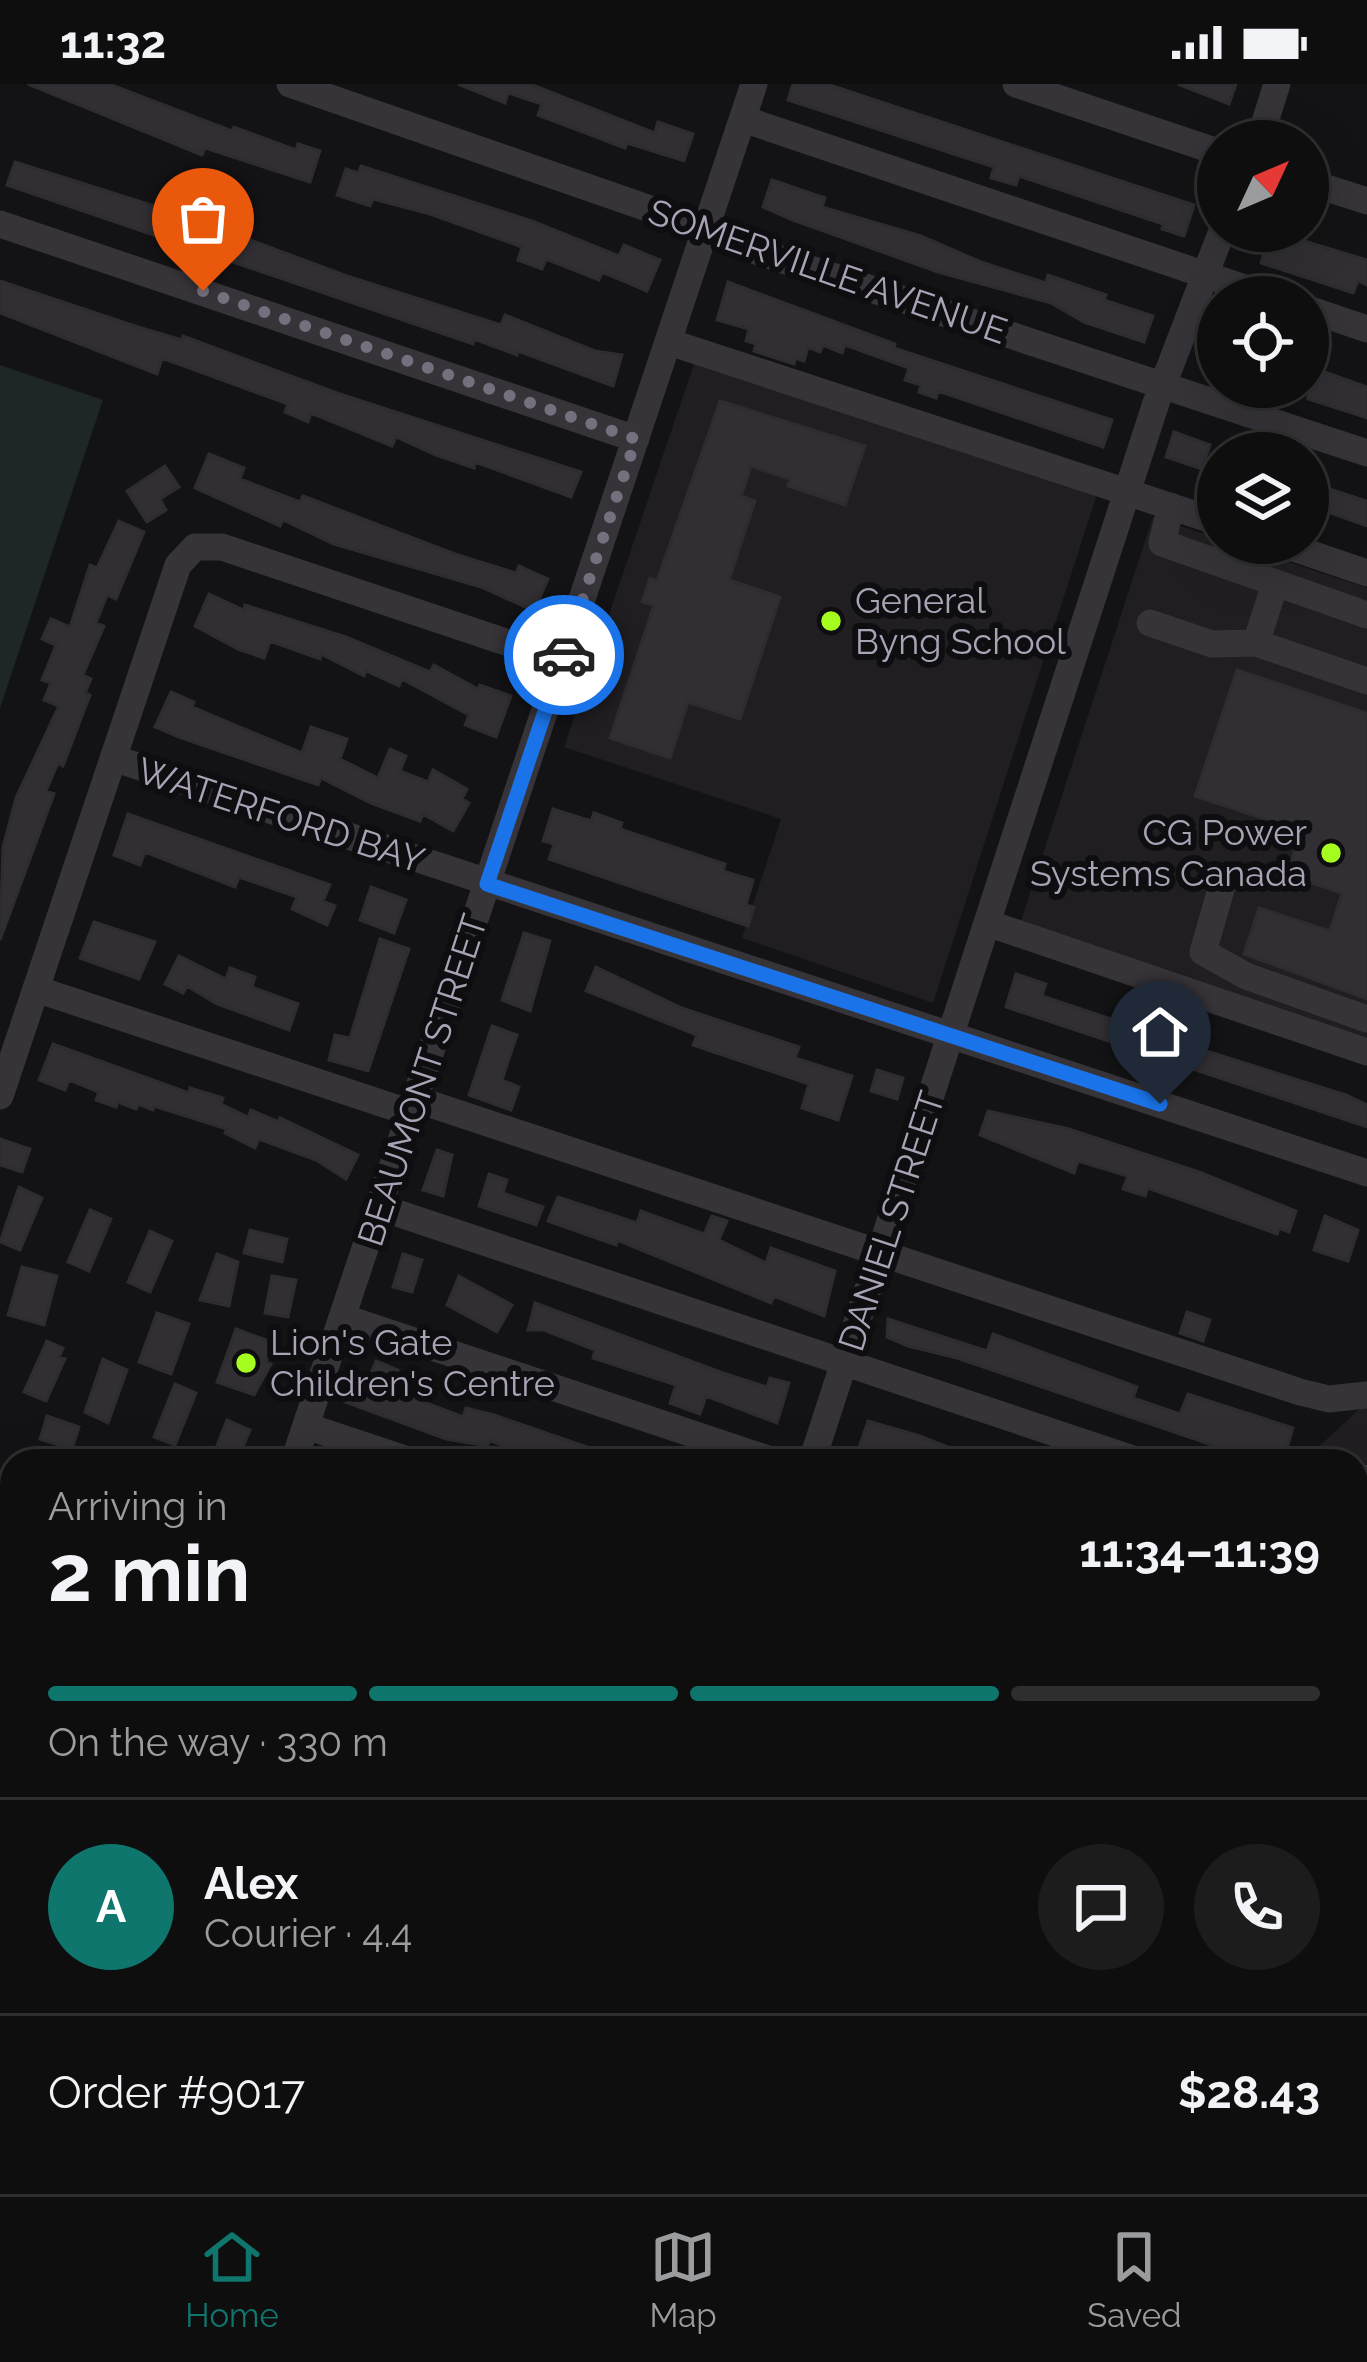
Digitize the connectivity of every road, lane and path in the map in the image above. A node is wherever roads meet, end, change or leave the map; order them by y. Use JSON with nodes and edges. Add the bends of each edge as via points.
{"nodes":[{"id":1,"x":290,"y":84,"type":"edge"},
{"id":2,"x":754,"y":84,"type":"edge"},
{"id":3,"x":1016,"y":84,"type":"edge"},
{"id":4,"x":1277,"y":84,"type":"edge"},
{"id":5,"x":743,"y":119,"type":"junction"},
{"id":6,"x":1266,"y":120,"type":"edge"},
{"id":7,"x":1197,"y":145,"type":"edge"},
{"id":8,"x":1329,"y":189,"type":"edge"},
{"id":9,"x":1367,"y":201,"type":"edge"},
{"id":10,"x":0,"y":224,"type":"edge"},
{"id":11,"x":703,"y":230,"type":"junction"},
{"id":12,"x":1213,"y":252,"type":"edge"},
{"id":13,"x":1204,"y":275,"type":"junction"},
{"id":14,"x":1207,"y":276,"type":"edge"},
{"id":15,"x":1329,"y":316,"type":"edge"},
{"id":16,"x":1367,"y":329,"type":"edge"},
{"id":17,"x":669,"y":342,"type":"junction"},
{"id":18,"x":1163,"y":386,"type":"junction"},
{"id":19,"x":636,"y":439,"type":"junction"},
{"id":20,"x":1367,"y":453,"type":"edge"},
{"id":21,"x":1127,"y":491,"type":"junction"},
{"id":22,"x":1171,"y":506,"type":"junction"},
{"id":23,"x":1197,"y":515,"type":"edge"},
{"id":24,"x":1329,"y":560,"type":"edge"},
{"id":25,"x":1367,"y":573,"type":"edge"},
{"id":26,"x":1275,"y":584,"type":"junction"},
{"id":27,"x":1367,"y":615,"type":"edge"},
{"id":28,"x":1150,"y":623,"type":"dead end"},
{"id":29,"x":1256,"y":643,"type":"junction"},
{"id":30,"x":562,"y":661,"type":"junction"},
{"id":31,"x":1367,"y":681,"type":"edge"},
{"id":32,"x":113,"y":758,"type":"junction"},
{"id":33,"x":487,"y":884,"type":"junction"},
{"id":34,"x":1222,"y":886,"type":"dead end"},
{"id":35,"x":990,"y":924,"type":"junction"},
{"id":36,"x":36,"y":989,"type":"junction"},
{"id":37,"x":1367,"y":1018,"type":"edge"},
{"id":38,"x":953,"y":1034,"type":"junction"},
{"id":39,"x":1367,"y":1052,"type":"edge"},
{"id":40,"x":0,"y":1096,"type":"edge"},
{"id":41,"x":413,"y":1106,"type":"junction"},
{"id":42,"x":1367,"y":1173,"type":"edge"},
{"id":43,"x":379,"y":1207,"type":"junction"},
{"id":44,"x":881,"y":1252,"type":"junction"},
{"id":45,"x":342,"y":1317,"type":"junction"},
{"id":46,"x":844,"y":1365,"type":"junction"},
{"id":47,"x":1367,"y":1395,"type":"edge"},
{"id":48,"x":306,"y":1426,"type":"junction"},
{"id":49,"x":298,"y":1449,"type":"edge"},
{"id":50,"x":375,"y":1449,"type":"edge"},
{"id":51,"x":738,"y":1449,"type":"edge"},
{"id":52,"x":816,"y":1449,"type":"edge"},
{"id":53,"x":1101,"y":1449,"type":"edge"}],
"edges":[{"from":1,"to":11,"type":"street","name":"SOMERVILLE AVENUE"},
{"from":2,"to":5,"type":"street","name":"BEAUMONT STREET"},
{"from":3,"to":7,"type":"street"},
{"from":4,"to":6,"type":"street"},
{"from":5,"to":11,"type":"street","name":"BEAUMONT STREET"},
{"from":5,"to":13,"type":"street"},
{"from":8,"to":9,"type":"street"},
{"from":10,"to":19,"type":"street"},
{"from":11,"to":17,"type":"street","name":"BEAUMONT STREET"},
{"from":11,"to":18,"type":"street","name":"SOMERVILLE AVENUE"},
{"from":12,"to":13,"type":"street","name":"DANIEL STREET"},
{"from":13,"to":14,"type":"street"},
{"from":13,"to":18,"type":"street","name":"DANIEL STREET"},
{"from":15,"to":16,"type":"street"},
{"from":17,"to":19,"type":"street","name":"BEAUMONT STREET"},
{"from":17,"to":21,"type":"street"},
{"from":18,"to":20,"type":"street","name":"SOMERVILLE AVENUE"},
{"from":18,"to":21,"type":"street","name":"DANIEL STREET"},
{"from":19,"to":30,"type":"street","name":"BEAUMONT STREET"},
{"from":21,"to":22,"type":"street"},
{"from":21,"to":35,"type":"street","name":"DANIEL STREET"},
{"from":22,"to":23,"type":"street"},
{"from":22,"to":26,"type":"street","via":[[1162,543]]},
{"from":24,"to":25,"type":"street"},
{"from":26,"to":27,"type":"street"},
{"from":26,"to":29,"type":"street"},
{"from":28,"to":29,"type":"street","via":[[1212,644]]},
{"from":29,"to":31,"type":"street"},
{"from":30,"to":32,"type":"street","name":"WATERFORD BAY","via":[[222,547],[194,547],[178,565]]},
{"from":30,"to":33,"type":"street","name":"BEAUMONT STREET"},
{"from":32,"to":33,"type":"street","name":"WATERFORD BAY"},
{"from":32,"to":36,"type":"street"},
{"from":33,"to":38,"type":"street","name":"WATERFORD BAY"},
{"from":33,"to":41,"type":"street","name":"BEAUMONT STREET"},
{"from":34,"to":37,"type":"street","via":[[1203,952],[1246,976]]},
{"from":35,"to":38,"type":"street","name":"DANIEL STREET"},
{"from":35,"to":39,"type":"street"},
{"from":36,"to":40,"type":"street"},
{"from":36,"to":41,"type":"street"},
{"from":38,"to":42,"type":"street","name":"WATERFORD BAY"},
{"from":38,"to":44,"type":"street","name":"DANIEL STREET"},
{"from":41,"to":43,"type":"street","name":"BEAUMONT STREET"},
{"from":41,"to":44,"type":"street"},
{"from":43,"to":45,"type":"street","name":"BEAUMONT STREET"},
{"from":43,"to":46,"type":"street"},
{"from":44,"to":46,"type":"street","name":"DANIEL STREET"},
{"from":44,"to":47,"type":"street","via":[[1300,1392]]},
{"from":45,"to":48,"type":"street","name":"BEAUMONT STREET"},
{"from":45,"to":51,"type":"street"},
{"from":46,"to":52,"type":"street","name":"DANIEL STREET"},
{"from":46,"to":53,"type":"street"},
{"from":48,"to":49,"type":"street","name":"BEAUMONT STREET"},
{"from":48,"to":50,"type":"street"}]}
